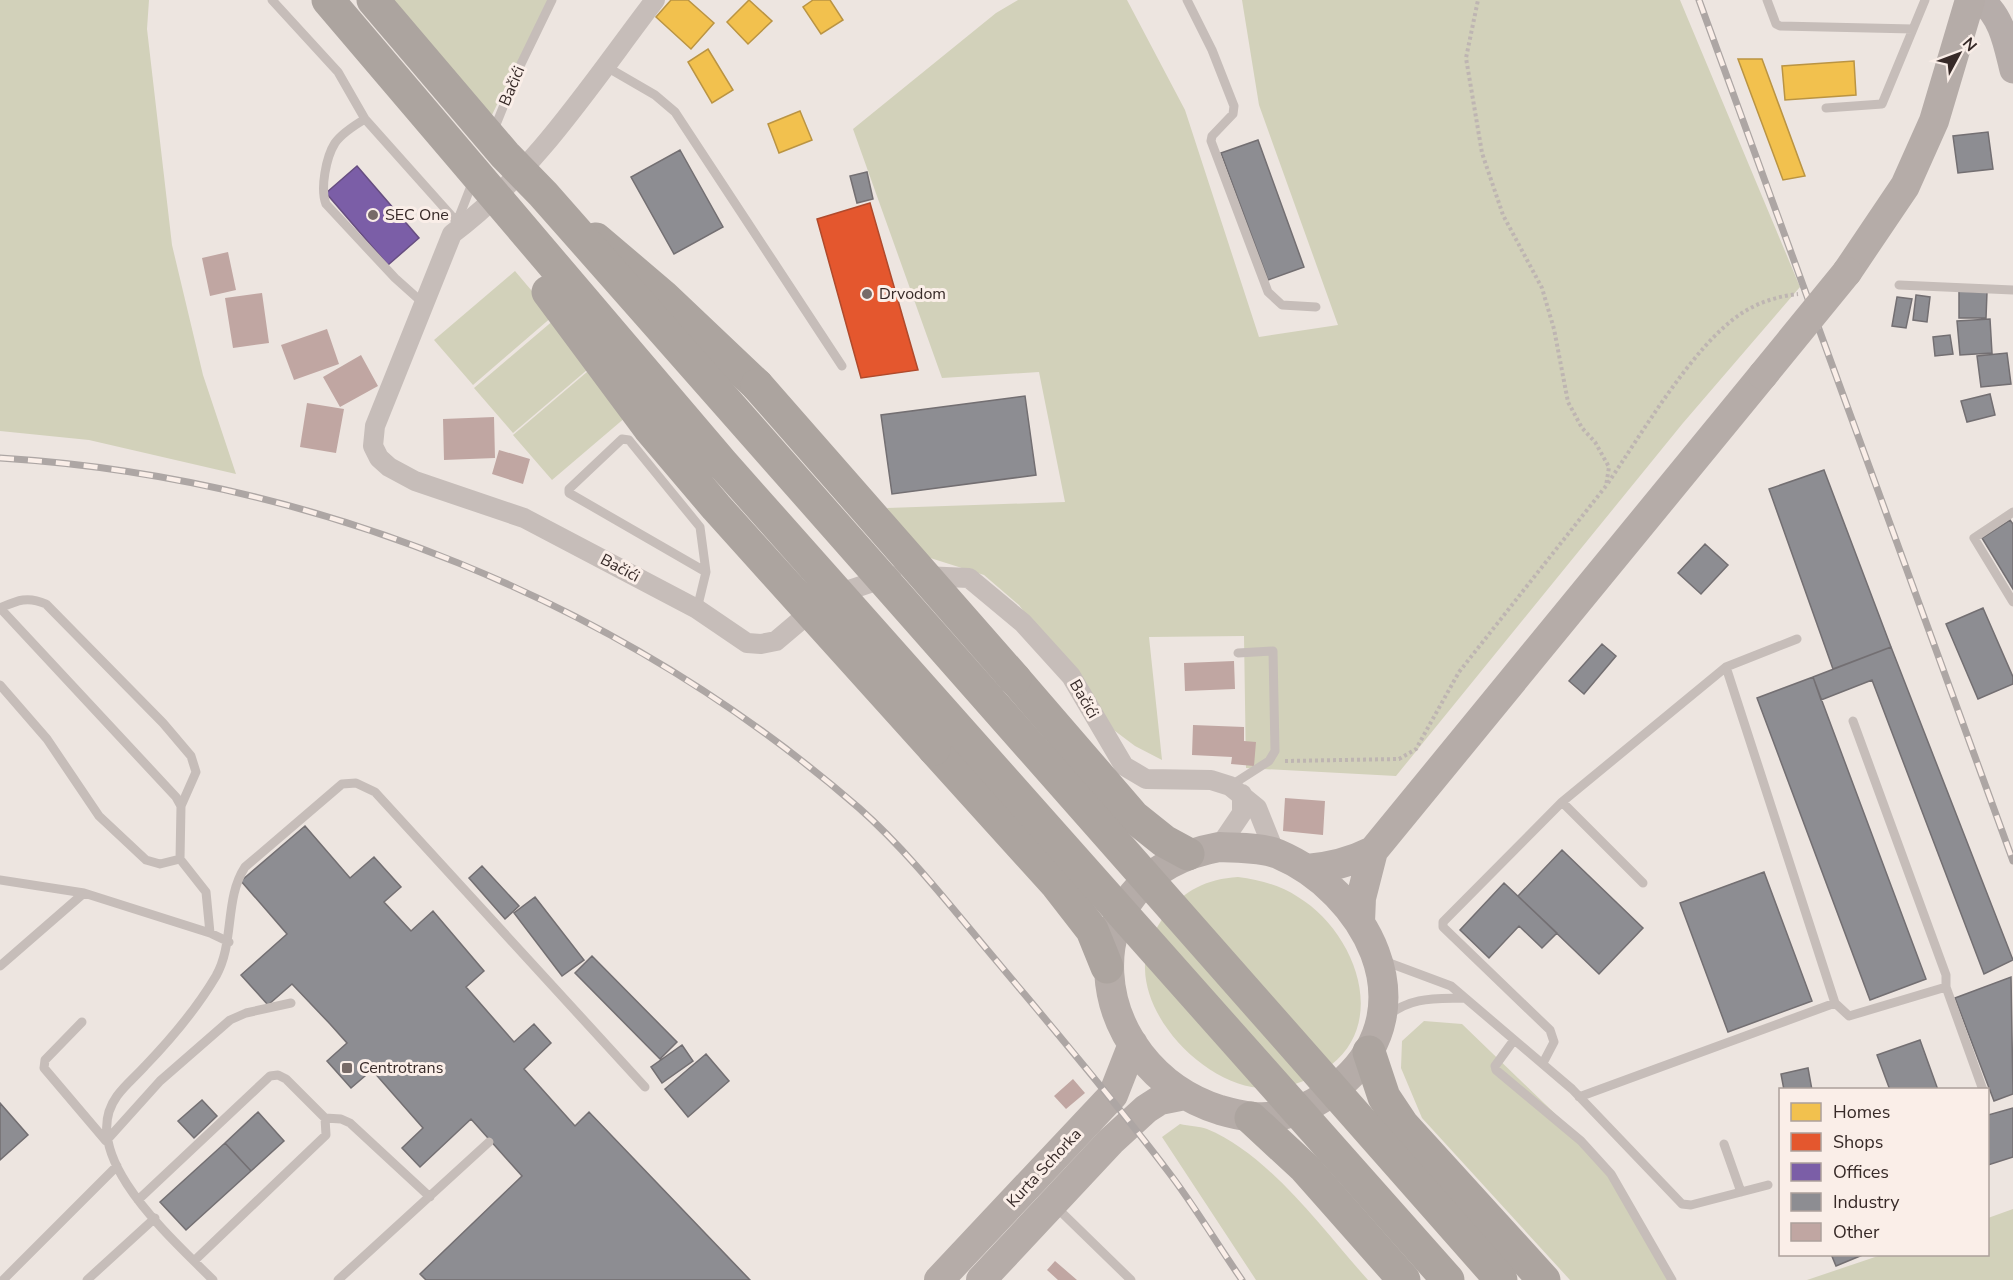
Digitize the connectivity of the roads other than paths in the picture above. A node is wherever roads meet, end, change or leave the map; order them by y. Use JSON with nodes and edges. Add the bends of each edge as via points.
{"nodes":[{"id":1,"x":273,"y":0,"type":"edge"},
{"id":2,"x":310,"y":0,"type":"edge"},
{"id":3,"x":328,"y":0,"type":"edge"},
{"id":4,"x":373,"y":0,"type":"edge"},
{"id":5,"x":552,"y":0,"type":"edge"},
{"id":6,"x":655,"y":0,"type":"edge"},
{"id":7,"x":1187,"y":0,"type":"edge"},
{"id":8,"x":1767,"y":0,"type":"edge"},
{"id":9,"x":1925,"y":0,"type":"edge"},
{"id":10,"x":1970,"y":0,"type":"edge"},
{"id":11,"x":1980,"y":0,"type":"edge"},
{"id":12,"x":1913,"y":29,"type":"junction"},
{"id":13,"x":605,"y":66,"type":"junction"},
{"id":14,"x":2013,"y":70,"type":"edge"},
{"id":15,"x":1826,"y":108,"type":"dead end"},
{"id":16,"x":365,"y":119,"type":"junction"},
{"id":17,"x":488,"y":145,"type":"dead end"},
{"id":18,"x":479,"y":167,"type":"dead end"},
{"id":19,"x":543,"y":195,"type":"junction"},
{"id":20,"x":454,"y":228,"type":"junction"},
{"id":21,"x":1899,"y":285,"type":"dead end"},
{"id":22,"x":2013,"y":290,"type":"edge"},
{"id":23,"x":424,"y":304,"type":"junction"},
{"id":24,"x":1316,"y":307,"type":"dead end"},
{"id":25,"x":842,"y":366,"type":"dead end"},
{"id":26,"x":2013,"y":512,"type":"edge"},
{"id":27,"x":706,"y":572,"type":"junction"},
{"id":28,"x":2013,"y":602,"type":"edge"},
{"id":29,"x":0,"y":608,"type":"edge"},
{"id":30,"x":698,"y":609,"type":"junction"},
{"id":31,"x":1797,"y":639,"type":"dead end"},
{"id":32,"x":1239,"y":653,"type":"dead end"},
{"id":33,"x":1726,"y":667,"type":"junction"},
{"id":34,"x":0,"y":685,"type":"edge"},
{"id":35,"x":1853,"y":721,"type":"dead end"},
{"id":36,"x":1236,"y":790,"type":"junction"},
{"id":37,"x":1562,"y":802,"type":"junction"},
{"id":38,"x":181,"y":806,"type":"junction"},
{"id":39,"x":1219,"y":847,"type":"junction"},
{"id":40,"x":1373,"y":851,"type":"junction"},
{"id":41,"x":1275,"y":853,"type":"junction"},
{"id":42,"x":1188,"y":854,"type":"junction"},
{"id":43,"x":180,"y":859,"type":"junction"},
{"id":44,"x":1307,"y":869,"type":"junction"},
{"id":45,"x":0,"y":880,"type":"edge"},
{"id":46,"x":1643,"y":883,"type":"dead end"},
{"id":47,"x":84,"y":893,"type":"junction"},
{"id":48,"x":1360,"y":922,"type":"junction"},
{"id":49,"x":210,"y":933,"type":"junction"},
{"id":50,"x":229,"y":942,"type":"junction"},
{"id":51,"x":1379,"y":959,"type":"junction"},
{"id":52,"x":0,"y":966,"type":"edge"},
{"id":53,"x":1107,"y":968,"type":"junction"},
{"id":54,"x":1946,"y":987,"type":"junction"},
{"id":55,"x":1465,"y":998,"type":"junction"},
{"id":56,"x":291,"y":1003,"type":"dead end"},
{"id":57,"x":1835,"y":1003,"type":"junction"},
{"id":58,"x":82,"y":1022,"type":"dead end"},
{"id":59,"x":1374,"y":1038,"type":"junction"},
{"id":60,"x":1515,"y":1040,"type":"junction"},
{"id":61,"x":1133,"y":1044,"type":"junction"},
{"id":62,"x":1543,"y":1063,"type":"junction"},
{"id":63,"x":645,"y":1087,"type":"dead end"},
{"id":64,"x":1983,"y":1088,"type":"edge"},
{"id":65,"x":1185,"y":1095,"type":"junction"},
{"id":66,"x":1579,"y":1097,"type":"junction"},
{"id":67,"x":1251,"y":1118,"type":"junction"},
{"id":68,"x":325,"y":1119,"type":"junction"},
{"id":69,"x":106,"y":1141,"type":"junction"},
{"id":70,"x":489,"y":1142,"type":"dead end"},
{"id":71,"x":1724,"y":1144,"type":"dead end"},
{"id":72,"x":117,"y":1166,"type":"junction"},
{"id":73,"x":1768,"y":1185,"type":"dead end"},
{"id":74,"x":1741,"y":1192,"type":"junction"},
{"id":75,"x":430,"y":1197,"type":"junction"},
{"id":76,"x":138,"y":1200,"type":"junction"},
{"id":77,"x":1052,"y":1204,"type":"junction"},
{"id":78,"x":155,"y":1218,"type":"junction"},
{"id":79,"x":194,"y":1261,"type":"junction"},
{"id":80,"x":3,"y":1280,"type":"edge"},
{"id":81,"x":87,"y":1280,"type":"edge"},
{"id":82,"x":213,"y":1280,"type":"edge"},
{"id":83,"x":338,"y":1280,"type":"edge"},
{"id":84,"x":939,"y":1280,"type":"edge"},
{"id":85,"x":981,"y":1280,"type":"edge"},
{"id":86,"x":1131,"y":1280,"type":"edge"},
{"id":87,"x":1404,"y":1280,"type":"edge"},
{"id":88,"x":1448,"y":1280,"type":"edge"},
{"id":89,"x":1501,"y":1280,"type":"edge"},
{"id":90,"x":1544,"y":1280,"type":"edge"},
{"id":91,"x":1672,"y":1280,"type":"edge"}],
"edges":[{"from":1,"to":16,"type":"lane","via":[[338,72]]},
{"from":2,"to":53,"type":"highway","bridge":true,"via":[[503,232],[649,428],[1057,885],[1092,930]]},
{"from":3,"to":88,"type":"highway","bridge":true,"via":[[722,463]]},
{"from":4,"to":19,"type":"highway","bridge":true},
{"from":5,"to":17,"type":"lane","name":"Bačići"},
{"from":6,"to":13,"type":"street"},
{"from":7,"to":24,"type":"lane","via":[[1234,106],[1233,114],[1211,141],[1268,292],[1282,305]]},
{"from":8,"to":12,"type":"lane","via":[[1780,26]]},
{"from":9,"to":12,"type":"lane"},
{"from":10,"to":40,"type":"main road","bridge":true,"via":[[1934,121],[1910,175],[1847,272]]},
{"from":11,"to":14,"type":"main road","via":[[1991,7]]},
{"from":12,"to":15,"type":"lane","via":[[1882,104]]},
{"from":13,"to":20,"type":"street","via":[[550,140],[479,214]]},
{"from":13,"to":25,"type":"lane","via":[[655,95],[675,112]]},
{"from":16,"to":20,"type":"lane"},
{"from":16,"to":23,"type":"lane","via":[[336,141],[323,197],[395,278]]},
{"from":18,"to":20,"type":"lane","name":"Bačići"},
{"from":19,"to":42,"type":"highway","bridge":true,"via":[[663,296],[757,385],[1134,817]]},
{"from":19,"to":89,"type":"highway","bridge":true},
{"from":20,"to":23,"type":"street","name":"Bačići"},
{"from":21,"to":22,"type":"lane"},
{"from":23,"to":30,"type":"street","name":"Bačići","via":[[375,426],[373,446],[379,458],[415,481],[524,518]]},
{"from":26,"to":28,"type":"lane","via":[[1974,538]]},
{"from":27,"to":27,"type":"lane","via":[[700,527],[629,440],[622,440],[569,489],[569,493]]},
{"from":27,"to":30,"type":"lane"},
{"from":29,"to":38,"type":"lane"},
{"from":29,"to":38,"type":"lane","via":[[18,599],[32,598],[46,604],[163,723],[191,756],[196,772]]},
{"from":30,"to":36,"type":"street","name":"Bačići","via":[[747,643],[761,644],[776,641],[828,597],[898,574],[969,578],[1023,622],[1071,676],[1124,766],[1146,778],[1211,780]]},
{"from":31,"to":33,"type":"lane"},
{"from":32,"to":36,"type":"lane","via":[[1273,651],[1275,751]]},
{"from":33,"to":37,"type":"lane"},
{"from":33,"to":57,"type":"lane"},
{"from":34,"to":43,"type":"lane","via":[[47,740],[99,816],[146,860],[160,864]]},
{"from":35,"to":54,"type":"lane","via":[[1946,975]]},
{"from":36,"to":39,"type":"street","via":[[1242,813]]},
{"from":36,"to":41,"type":"street","via":[[1257,807]]},
{"from":37,"to":46,"type":"lane"},
{"from":37,"to":62,"type":"lane","via":[[1443,922],[1443,927],[1550,1030],[1554,1042]]},
{"from":38,"to":43,"type":"lane"},
{"from":39,"to":41,"type":"main road"},
{"from":39,"to":42,"type":"main road"},
{"from":40,"to":44,"type":"main road","via":[[1353,861]]},
{"from":40,"to":48,"type":"main road","via":[[1360,898]]},
{"from":41,"to":44,"type":"main road"},
{"from":42,"to":53,"type":"main road","via":[[1162,866],[1139,886],[1122,910],[1111,938]]},
{"from":43,"to":49,"type":"lane","via":[[206,892]]},
{"from":44,"to":48,"type":"main road"},
{"from":45,"to":47,"type":"lane"},
{"from":47,"to":49,"type":"lane"},
{"from":47,"to":52,"type":"lane"},
{"from":48,"to":51,"type":"main road"},
{"from":49,"to":50,"type":"lane"},
{"from":50,"to":63,"type":"lane","via":[[235,894],[245,867],[342,784],[356,783],[375,792]]},
{"from":50,"to":69,"type":"lane","via":[[218,973],[201,1000],[116,1097]]},
{"from":51,"to":55,"type":"lane","via":[[1451,986]]},
{"from":51,"to":59,"type":"main road","via":[[1383,994]]},
{"from":53,"to":61,"type":"main road","via":[[1120,1022]]},
{"from":54,"to":57,"type":"lane","via":[[1849,1016]]},
{"from":54,"to":64,"type":"lane"},
{"from":55,"to":59,"type":"lane","via":[[1416,1000],[1397,1008]]},
{"from":55,"to":60,"type":"lane"},
{"from":56,"to":69,"type":"lane","via":[[230,1020],[160,1081]]},
{"from":57,"to":66,"type":"lane"},
{"from":58,"to":69,"type":"lane","via":[[45,1060],[44,1068]]},
{"from":59,"to":67,"type":"main road","via":[[1352,1074],[1334,1090],[1309,1106],[1282,1115]]},
{"from":59,"to":90,"type":"highway","via":[[1384,1097],[1402,1124]]},
{"from":60,"to":62,"type":"lane"},
{"from":60,"to":91,"type":"lane","via":[[1496,1070],[1581,1141],[1611,1174]]},
{"from":61,"to":65,"type":"main road","via":[[1156,1071]]},
{"from":61,"to":84,"type":"main road","name":"Kurta Schorka","via":[[1113,1095]]},
{"from":62,"to":66,"type":"lane"},
{"from":65,"to":67,"type":"main road"},
{"from":65,"to":77,"type":"main road","name":"Kurta Schorka","via":[[1160,1100],[1146,1109]]},
{"from":66,"to":74,"type":"lane","via":[[1682,1204]]},
{"from":67,"to":87,"type":"highway","via":[[1298,1160]]},
{"from":68,"to":75,"type":"lane","via":[[350,1123]]},
{"from":68,"to":76,"type":"lane","via":[[286,1079],[270,1076]]},
{"from":68,"to":79,"type":"lane","via":[[326,1135]]},
{"from":69,"to":72,"type":"lane"},
{"from":70,"to":75,"type":"lane"},
{"from":71,"to":74,"type":"lane"},
{"from":72,"to":76,"type":"lane"},
{"from":72,"to":80,"type":"lane"},
{"from":73,"to":74,"type":"lane"},
{"from":75,"to":83,"type":"lane"},
{"from":76,"to":78,"type":"lane"},
{"from":77,"to":85,"type":"main road","name":"Kurta Schorka"},
{"from":77,"to":86,"type":"lane"},
{"from":78,"to":79,"type":"lane"},
{"from":78,"to":81,"type":"lane"},
{"from":79,"to":82,"type":"lane"}]}
